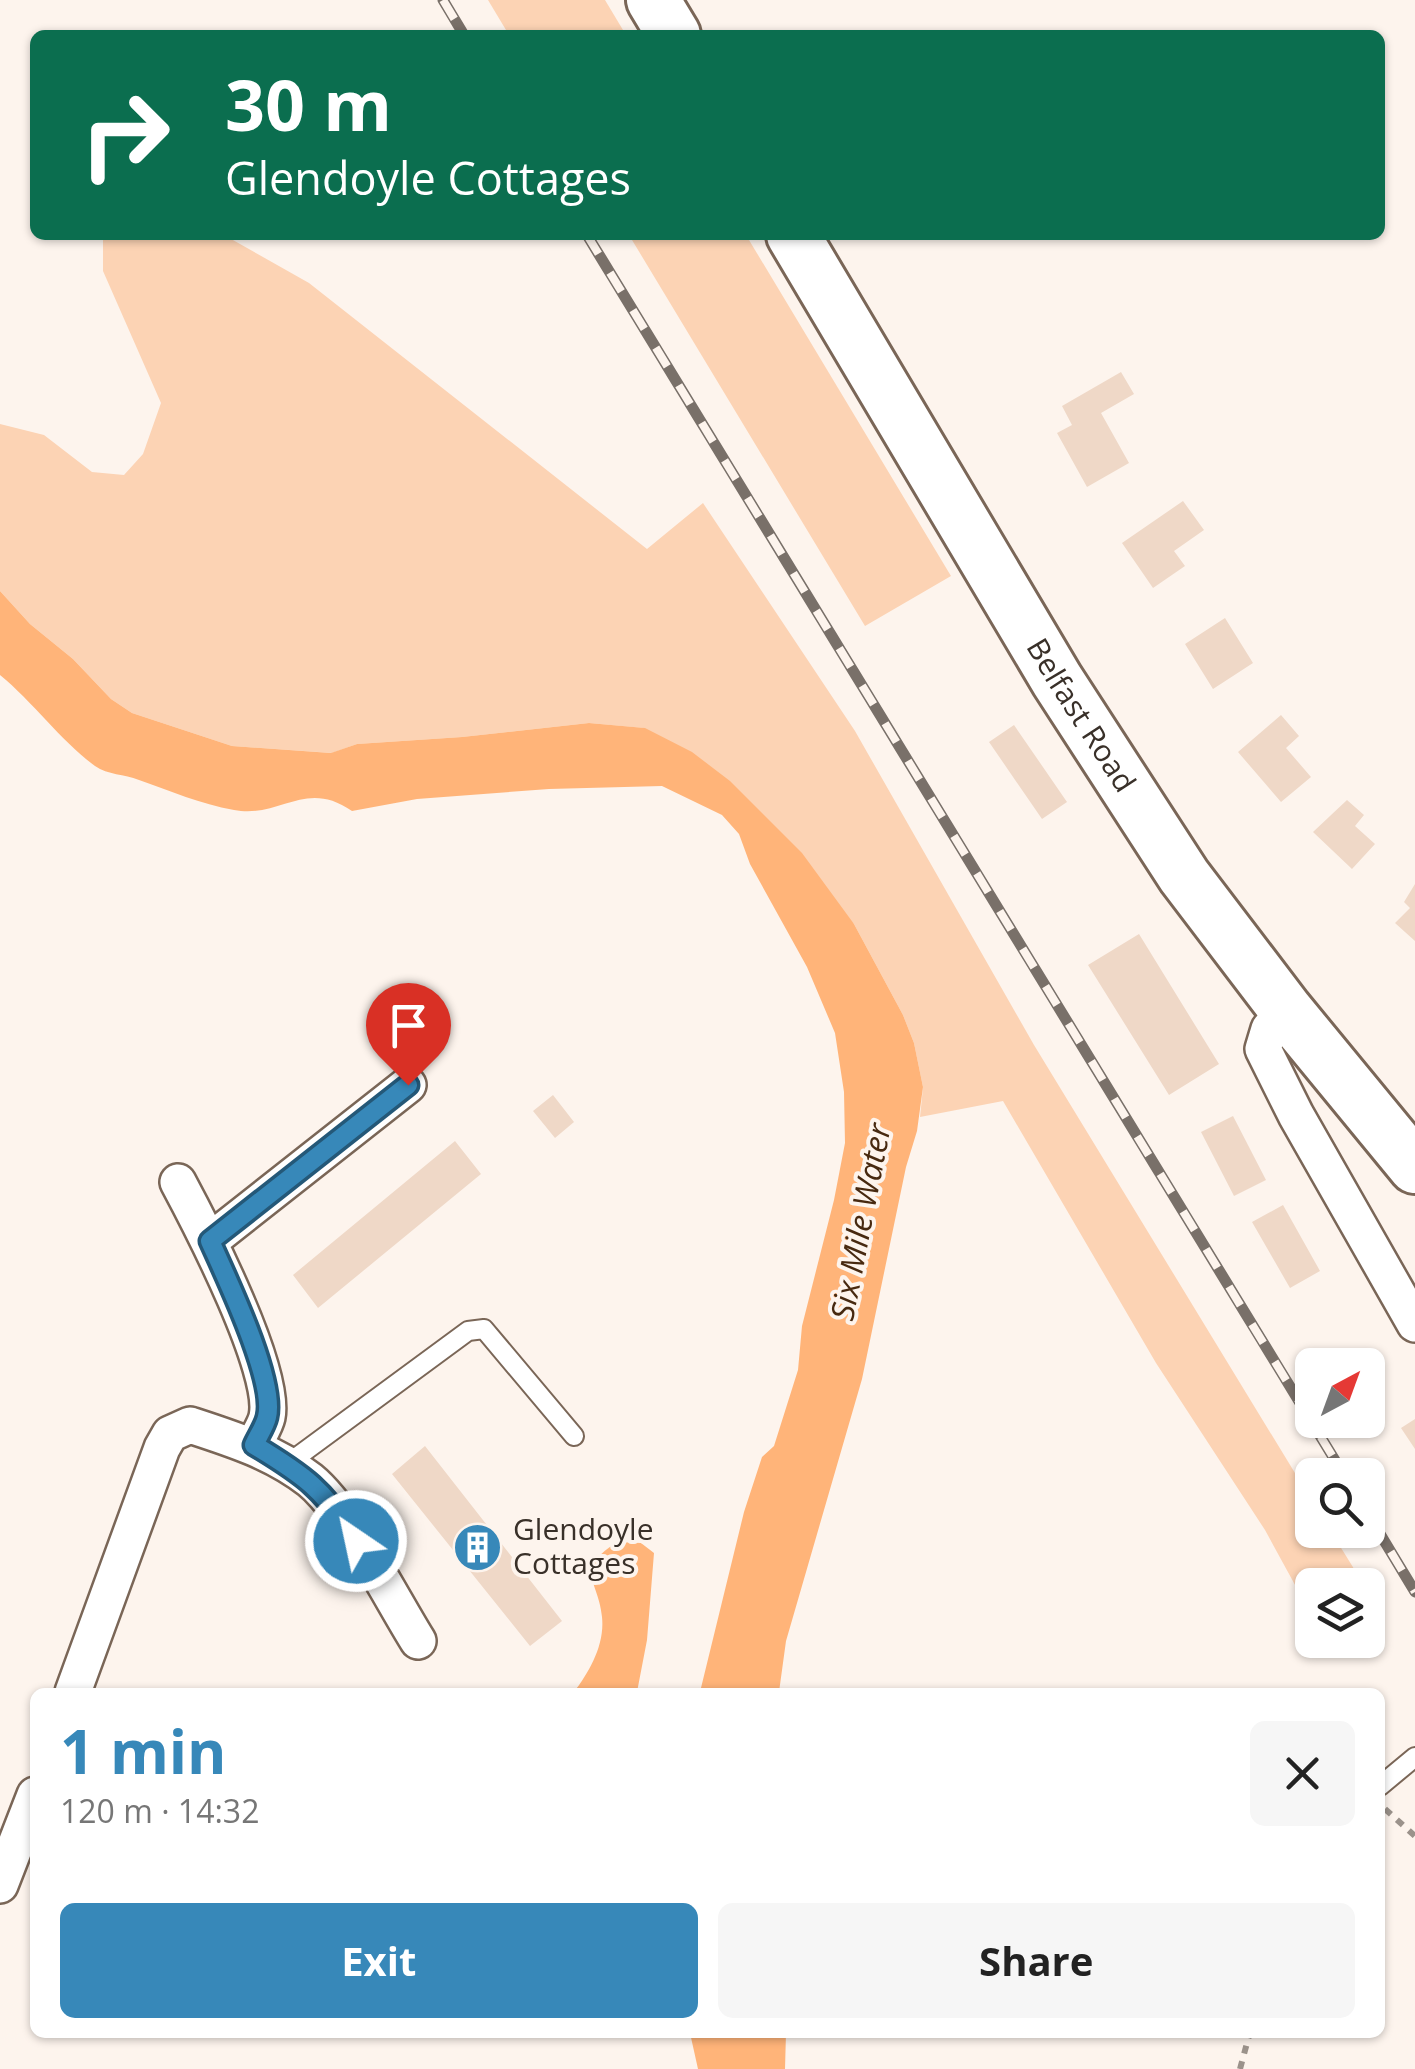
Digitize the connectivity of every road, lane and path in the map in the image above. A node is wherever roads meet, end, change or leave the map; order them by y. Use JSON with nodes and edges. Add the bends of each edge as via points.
{"nodes":[{"id":1,"x":653,"y":0,"type":"edge"},
{"id":2,"x":671,"y":30,"type":"edge"},
{"id":3,"x":796,"y":240,"type":"edge"},
{"id":4,"x":1286,"y":1010,"type":"junction"},
{"id":5,"x":408,"y":1085,"type":"dead end"},
{"id":6,"x":1415,"y":1167,"type":"edge"},
{"id":7,"x":178,"y":1182,"type":"dead end"},
{"id":8,"x":210,"y":1241,"type":"junction"},
{"id":9,"x":1415,"y":1324,"type":"edge"},
{"id":10,"x":574,"y":1436,"type":"dead end"},
{"id":11,"x":254,"y":1445,"type":"junction"},
{"id":12,"x":286,"y":1465,"type":"junction"},
{"id":13,"x":418,"y":1641,"type":"dead end"},
{"id":14,"x":74,"y":1688,"type":"edge"},
{"id":15,"x":1415,"y":1757,"type":"edge"},
{"id":16,"x":1385,"y":1782,"type":"edge"},
{"id":17,"x":30,"y":1808,"type":"edge"},
{"id":18,"x":1385,"y":1809,"type":"edge"},
{"id":19,"x":1415,"y":1836,"type":"edge"},
{"id":20,"x":0,"y":1885,"type":"edge"},
{"id":21,"x":1248,"y":2038,"type":"edge"},
{"id":22,"x":1240,"y":2069,"type":"edge"}],
"edges":[{"from":1,"to":2,"type":"main road"},
{"from":3,"to":4,"type":"main road","name":"Belfast Road","via":[[1113,768],[1184,876]]},
{"from":4,"to":6,"type":"main road","name":"Belfast Road"},
{"from":4,"to":9,"type":"street","via":[[1269,1028],[1263,1048]]},
{"from":5,"to":8,"type":"street"},
{"from":7,"to":8,"type":"street"},
{"from":8,"to":11,"type":"street","via":[[254,1348],[267,1399]]},
{"from":10,"to":12,"type":"lane","via":[[484,1329],[468,1332]]},
{"from":11,"to":12,"type":"street"},
{"from":11,"to":14,"type":"street","via":[[190,1425],[170,1434]]},
{"from":12,"to":13,"type":"street","via":[[336,1508]]},
{"from":15,"to":16,"type":"lane"},
{"from":17,"to":20,"type":"street"},
{"from":18,"to":19,"type":"path"},
{"from":21,"to":22,"type":"path"}]}
